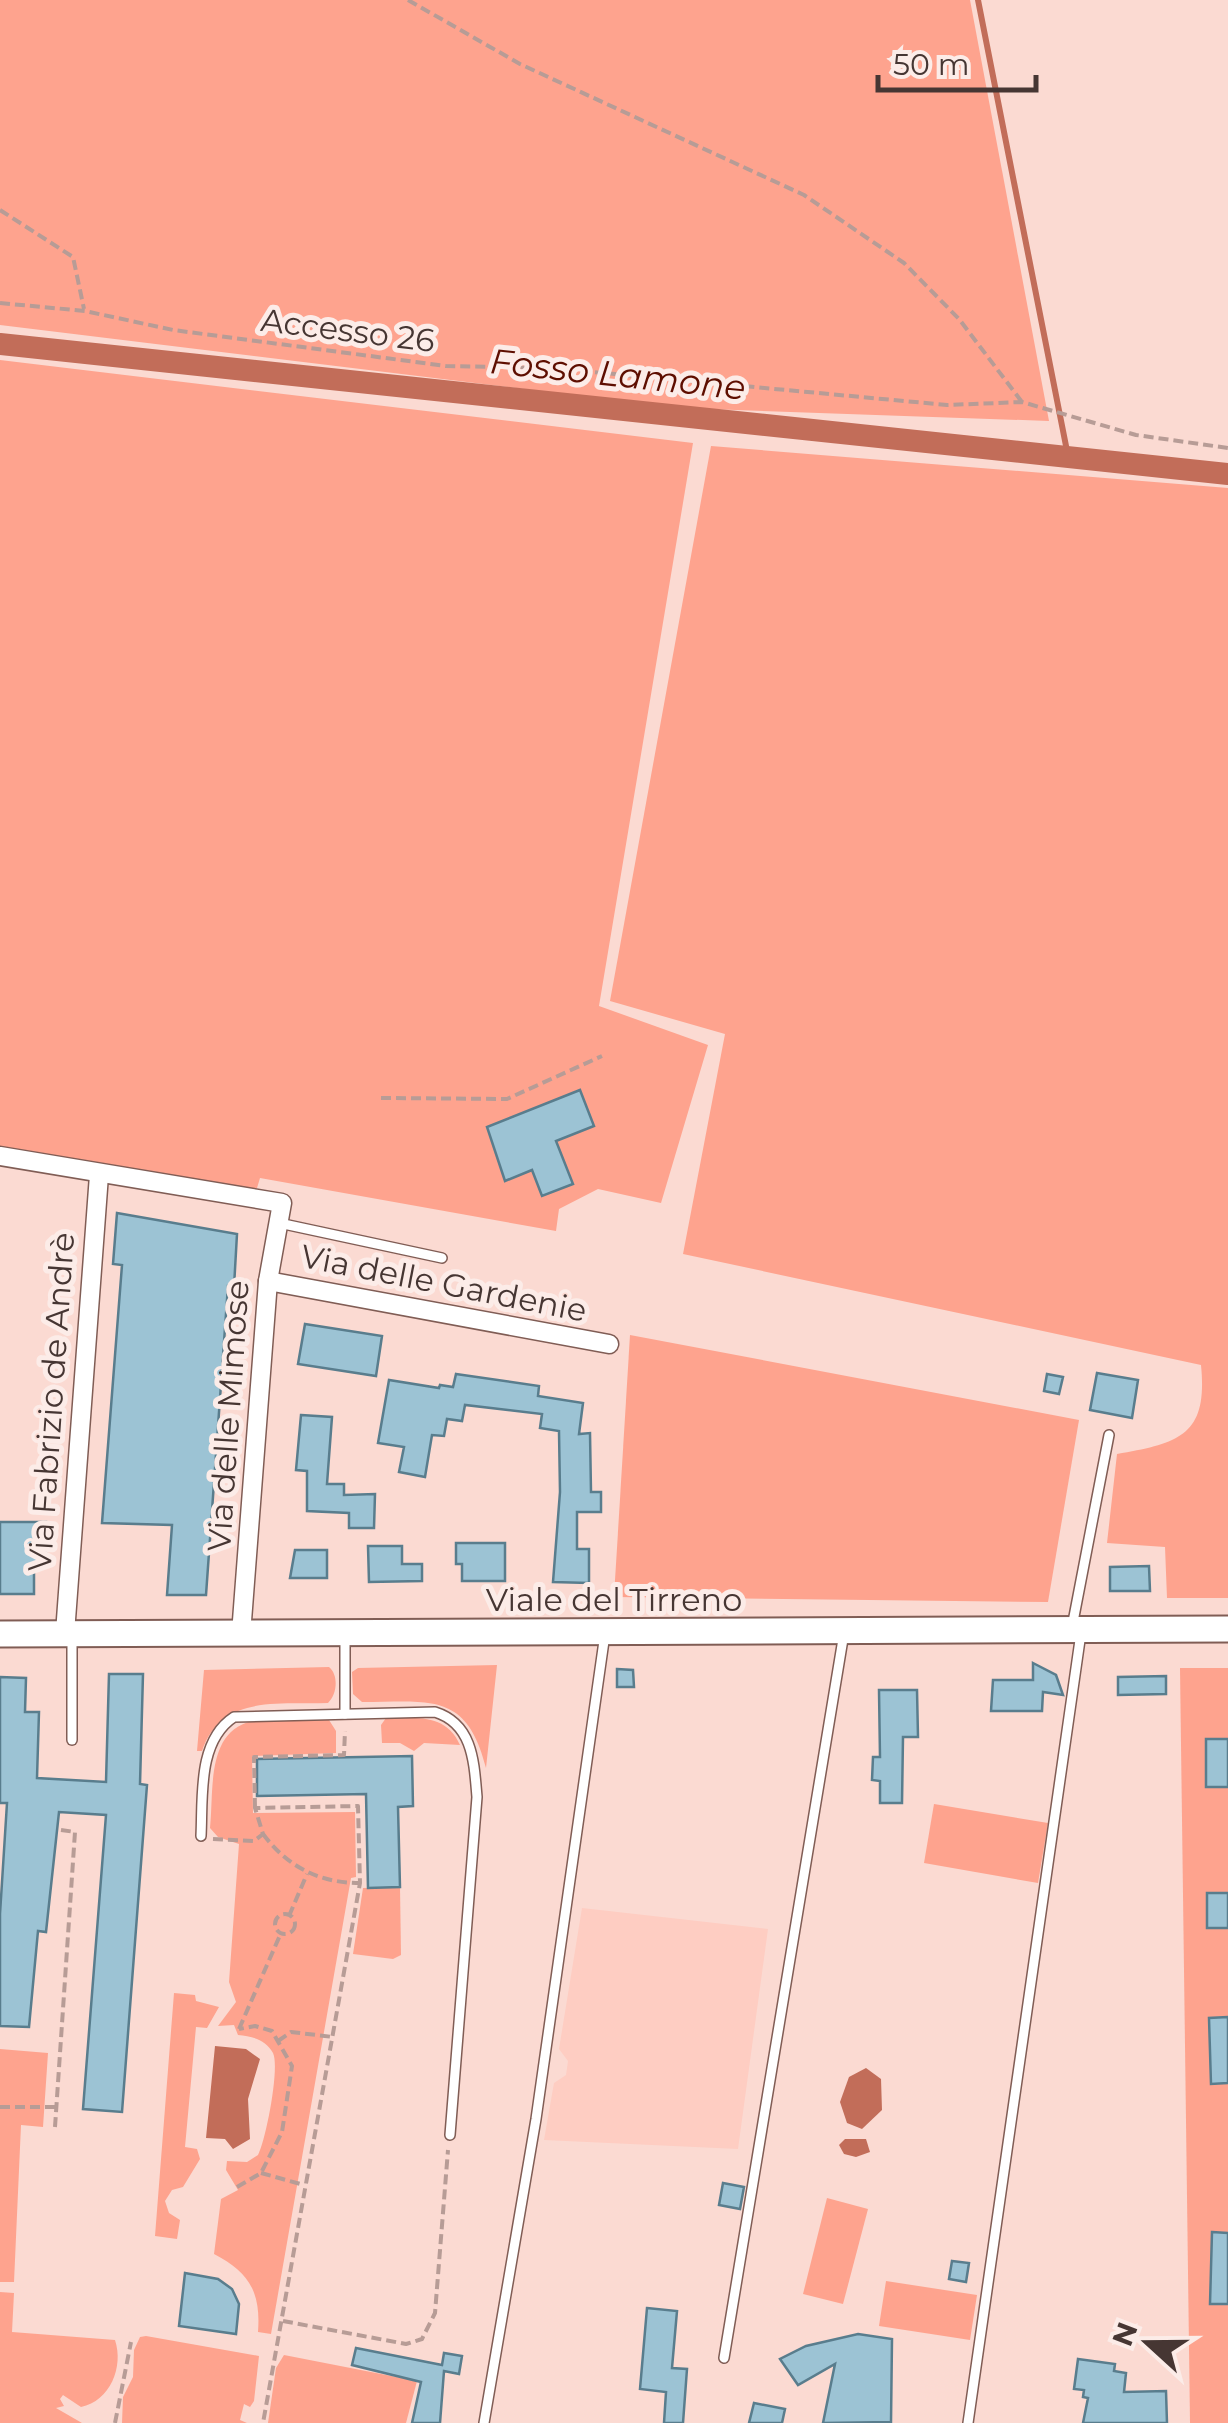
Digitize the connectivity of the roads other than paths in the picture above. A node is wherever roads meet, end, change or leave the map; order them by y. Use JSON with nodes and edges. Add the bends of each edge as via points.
{"nodes":[{"id":1,"x":0,"y":1156,"type":"edge"},
{"id":2,"x":98,"y":1176,"type":"junction"},
{"id":3,"x":276,"y":1222,"type":"junction"},
{"id":4,"x":442,"y":1258,"type":"dead end"},
{"id":5,"x":268,"y":1281,"type":"junction"},
{"id":6,"x":609,"y":1344,"type":"dead end"},
{"id":7,"x":1109,"y":1435,"type":"dead end"},
{"id":8,"x":1228,"y":1629,"type":"edge"},
{"id":9,"x":844,"y":1630,"type":"junction"},
{"id":10,"x":1076,"y":1630,"type":"junction"},
{"id":11,"x":605,"y":1632,"type":"junction"},
{"id":12,"x":0,"y":1634,"type":"edge"},
{"id":13,"x":68,"y":1634,"type":"junction"},
{"id":14,"x":241,"y":1634,"type":"junction"},
{"id":15,"x":345,"y":1634,"type":"junction"},
{"id":16,"x":345,"y":1714,"type":"junction"},
{"id":17,"x":72,"y":1740,"type":"dead end"},
{"id":18,"x":201,"y":1836,"type":"road end"},
{"id":19,"x":450,"y":2135,"type":"road end"},
{"id":20,"x":724,"y":2358,"type":"dead end"},
{"id":21,"x":484,"y":2423,"type":"edge"},
{"id":22,"x":968,"y":2423,"type":"edge"}],
"edges":[{"from":1,"to":2,"type":"street"},
{"from":2,"to":3,"type":"street","name":"Via delle Mimose","via":[[282,1203]]},
{"from":2,"to":13,"type":"street","name":"Via Fabrizio de Andrè"},
{"from":3,"to":4,"type":"lane"},
{"from":3,"to":5,"type":"street","name":"Via delle Mimose"},
{"from":5,"to":6,"type":"street","name":"Via delle Gardenie"},
{"from":5,"to":14,"type":"street","name":"Via delle Mimose"},
{"from":7,"to":10,"type":"lane"},
{"from":8,"to":10,"type":"main road","name":"Viale del Tirreno"},
{"from":9,"to":10,"type":"main road","name":"Viale del Tirreno"},
{"from":9,"to":11,"type":"main road","name":"Viale del Tirreno"},
{"from":9,"to":20,"type":"lane"},
{"from":10,"to":22,"type":"lane"},
{"from":11,"to":15,"type":"main road","name":"Viale del Tirreno"},
{"from":11,"to":21,"type":"lane","via":[[536,2119]]},
{"from":12,"to":13,"type":"main road","name":"Viale del Tirreno"},
{"from":13,"to":14,"type":"main road","name":"Viale del Tirreno"},
{"from":13,"to":17,"type":"lane"},
{"from":14,"to":15,"type":"main road","name":"Viale del Tirreno"},
{"from":15,"to":16,"type":"lane"},
{"from":16,"to":18,"type":"lane","via":[[250,1714],[224,1723],[209,1750]]},
{"from":16,"to":19,"type":"lane","via":[[435,1712],[462,1730],[474,1754],[477,1797]]}]}
